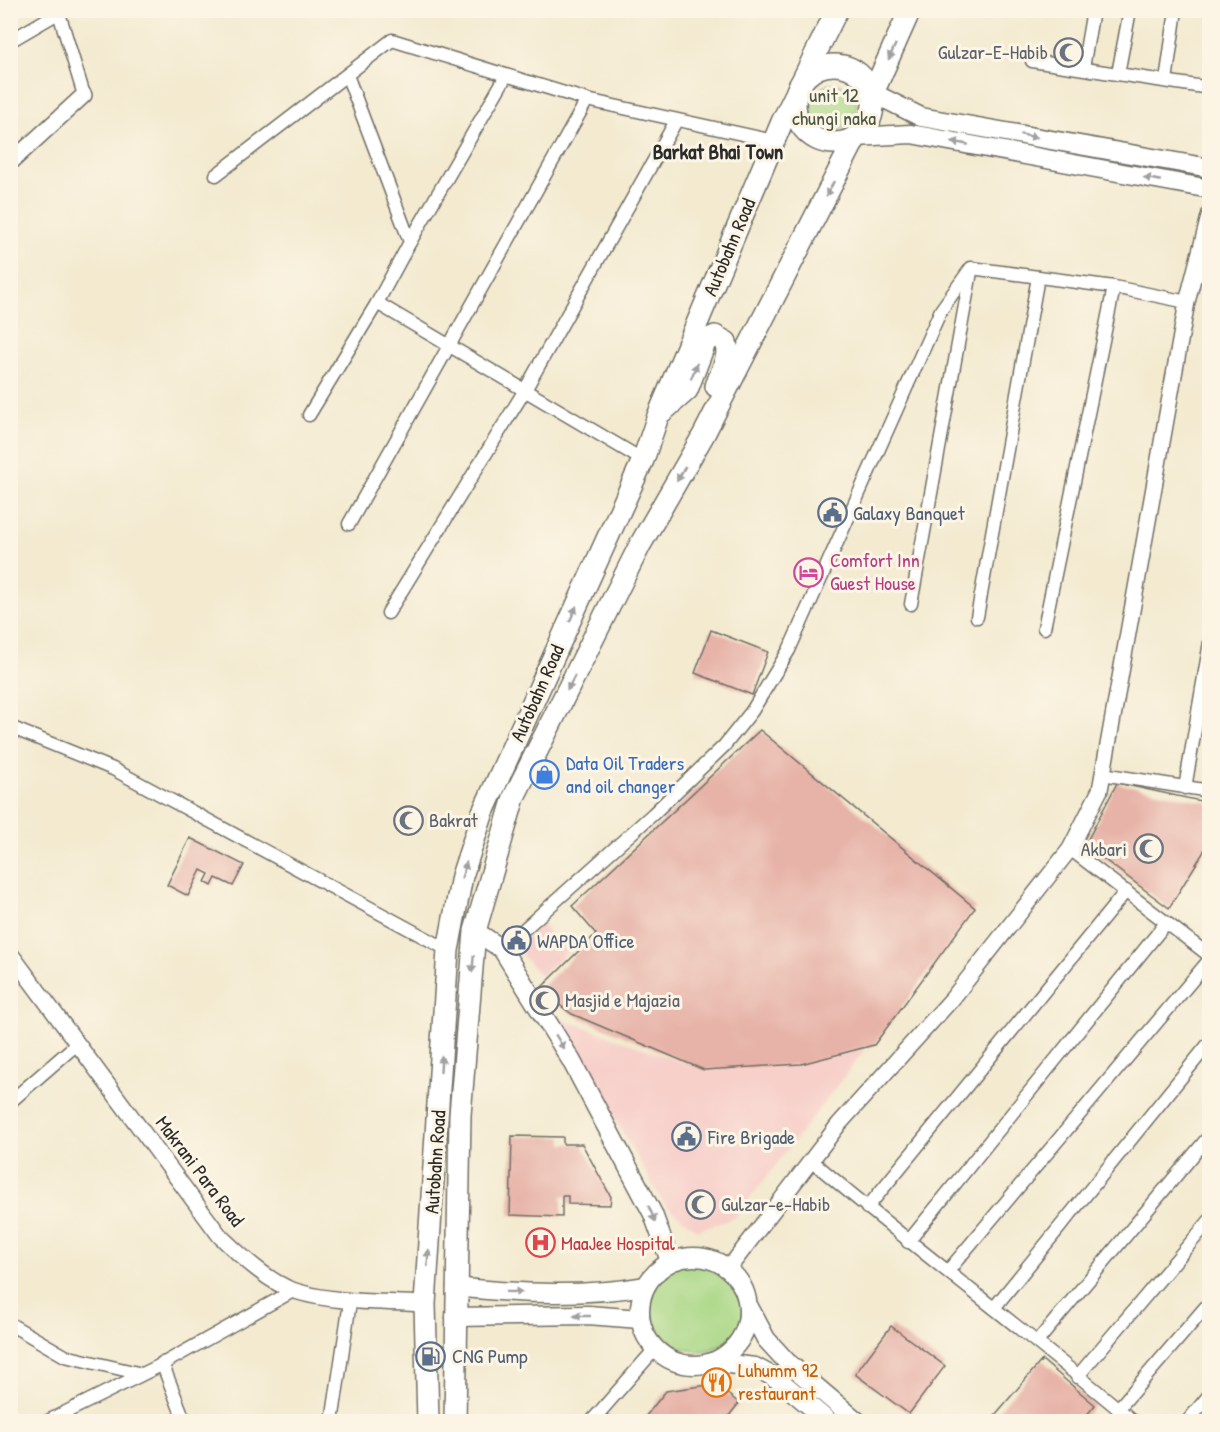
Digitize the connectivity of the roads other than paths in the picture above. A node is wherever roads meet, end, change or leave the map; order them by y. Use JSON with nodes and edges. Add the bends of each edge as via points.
{"nodes":[{"id":1,"x":837,"y":10,"type":"edge"},
{"id":2,"x":910,"y":10,"type":"edge"},
{"id":3,"x":1093,"y":10,"type":"edge"},
{"id":4,"x":1130,"y":10,"type":"edge"},
{"id":5,"x":1176,"y":10,"type":"edge"},
{"id":6,"x":58,"y":12,"type":"edge"},
{"id":7,"x":10,"y":41,"type":"edge"},
{"id":8,"x":1032,"y":61,"type":"dead end"},
{"id":9,"x":1083,"y":69,"type":"junction"},
{"id":10,"x":1118,"y":74,"type":"junction"},
{"id":11,"x":347,"y":75,"type":"junction"},
{"id":12,"x":506,"y":76,"type":"junction"},
{"id":13,"x":1166,"y":81,"type":"junction"},
{"id":14,"x":800,"y":86,"type":"junction"},
{"id":15,"x":1209,"y":88,"type":"edge"},
{"id":16,"x":873,"y":93,"type":"junction"},
{"id":17,"x":84,"y":95,"type":"joint"},
{"id":18,"x":587,"y":100,"type":"junction"},
{"id":19,"x":676,"y":121,"type":"junction"},
{"id":20,"x":856,"y":137,"type":"junction"},
{"id":21,"x":774,"y":141,"type":"junction"},
{"id":22,"x":10,"y":163,"type":"edge"},
{"id":23,"x":1209,"y":168,"type":"edge"},
{"id":24,"x":216,"y":176,"type":"dead end"},
{"id":25,"x":1209,"y":189,"type":"edge"},
{"id":26,"x":1209,"y":213,"type":"edge"},
{"id":27,"x":410,"y":242,"type":"junction"},
{"id":28,"x":971,"y":268,"type":"junction"},
{"id":29,"x":1202,"y":275,"type":"edge"},
{"id":30,"x":1038,"y":277,"type":"junction"},
{"id":31,"x":1114,"y":287,"type":"junction"},
{"id":32,"x":1186,"y":302,"type":"junction"},
{"id":33,"x":377,"y":303,"type":"junction"},
{"id":34,"x":448,"y":344,"type":"junction"},
{"id":35,"x":525,"y":390,"type":"junction"},
{"id":36,"x":309,"y":415,"type":"dead end"},
{"id":37,"x":658,"y":416,"type":"junction"},
{"id":38,"x":704,"y":434,"type":"junction"},
{"id":39,"x":643,"y":460,"type":"junction"},
{"id":40,"x":349,"y":524,"type":"dead end"},
{"id":41,"x":911,"y":604,"type":"dead end"},
{"id":42,"x":388,"y":613,"type":"dead end"},
{"id":43,"x":977,"y":617,"type":"dead end"},
{"id":44,"x":1044,"y":628,"type":"dead end"},
{"id":45,"x":1209,"y":642,"type":"edge"},
{"id":46,"x":10,"y":727,"type":"edge"},
{"id":47,"x":1102,"y":774,"type":"junction"},
{"id":48,"x":1185,"y":788,"type":"junction"},
{"id":49,"x":1209,"y":791,"type":"edge"},
{"id":50,"x":1070,"y":849,"type":"junction"},
{"id":51,"x":1126,"y":891,"type":"junction"},
{"id":52,"x":1166,"y":922,"type":"junction"},
{"id":53,"x":475,"y":931,"type":"junction"},
{"id":54,"x":502,"y":949,"type":"junction"},
{"id":55,"x":448,"y":950,"type":"junction"},
{"id":56,"x":10,"y":953,"type":"edge"},
{"id":57,"x":1209,"y":958,"type":"edge"},
{"id":58,"x":1209,"y":1042,"type":"edge"},
{"id":59,"x":78,"y":1043,"type":"junction"},
{"id":60,"x":10,"y":1102,"type":"edge"},
{"id":61,"x":1209,"y":1135,"type":"edge"},
{"id":62,"x":811,"y":1160,"type":"junction"},
{"id":63,"x":867,"y":1208,"type":"junction"},
{"id":64,"x":1209,"y":1220,"type":"edge"},
{"id":65,"x":908,"y":1242,"type":"junction"},
{"id":66,"x":670,"y":1262,"type":"junction"},
{"id":67,"x":729,"y":1268,"type":"junction"},
{"id":68,"x":948,"y":1271,"type":"junction"},
{"id":69,"x":645,"y":1286,"type":"junction"},
{"id":70,"x":456,"y":1287,"type":"junction"},
{"id":71,"x":293,"y":1291,"type":"junction"},
{"id":72,"x":350,"y":1302,"type":"junction"},
{"id":73,"x":1209,"y":1302,"type":"edge"},
{"id":74,"x":425,"y":1304,"type":"junction"},
{"id":75,"x":748,"y":1307,"type":"junction"},
{"id":76,"x":994,"y":1308,"type":"junction"},
{"id":77,"x":455,"y":1317,"type":"junction"},
{"id":78,"x":640,"y":1319,"type":"junction"},
{"id":79,"x":10,"y":1324,"type":"edge"},
{"id":80,"x":1037,"y":1342,"type":"junction"},
{"id":81,"x":655,"y":1349,"type":"junction"},
{"id":82,"x":712,"y":1362,"type":"junction"},
{"id":83,"x":162,"y":1364,"type":"junction"},
{"id":84,"x":142,"y":1374,"type":"junction"},
{"id":85,"x":1077,"y":1377,"type":"junction"},
{"id":86,"x":1209,"y":1394,"type":"edge"},
{"id":87,"x":1118,"y":1409,"type":"junction"},
{"id":88,"x":46,"y":1422,"type":"edge"},
{"id":89,"x":185,"y":1422,"type":"edge"},
{"id":90,"x":332,"y":1422,"type":"edge"},
{"id":91,"x":428,"y":1422,"type":"edge"},
{"id":92,"x":455,"y":1422,"type":"edge"},
{"id":93,"x":591,"y":1422,"type":"edge"},
{"id":94,"x":830,"y":1422,"type":"edge"},
{"id":95,"x":858,"y":1422,"type":"edge"},
{"id":96,"x":1134,"y":1422,"type":"edge"},
{"id":97,"x":1187,"y":1422,"type":"edge"}],
"edges":[{"from":1,"to":14,"type":"highway","name":"Autobahn Road"},
{"from":2,"to":16,"type":"highway","one_way":true},
{"from":3,"to":9,"type":"street"},
{"from":4,"to":10,"type":"street"},
{"from":5,"to":13,"type":"street"},
{"from":6,"to":7,"type":"street"},
{"from":6,"to":17,"type":"street"},
{"from":8,"to":9,"type":"street"},
{"from":9,"to":10,"type":"street"},
{"from":10,"to":13,"type":"street"},
{"from":11,"to":12,"type":"street","via":[[392,40]]},
{"from":11,"to":24,"type":"street"},
{"from":11,"to":27,"type":"street"},
{"from":12,"to":18,"type":"street"},
{"from":12,"to":27,"type":"street"},
{"from":13,"to":15,"type":"street"},
{"from":14,"to":16,"type":"highway","via":[[817,69],[842,66],[863,78]]},
{"from":14,"to":20,"type":"highway","via":[[796,112],[809,134],[832,144]]},
{"from":14,"to":21,"type":"highway","name":"Autobahn Road"},
{"from":16,"to":20,"type":"highway","via":[[870,121]]},
{"from":16,"to":23,"type":"main road","one_way":true,"via":[[921,117]]},
{"from":17,"to":22,"type":"street"},
{"from":18,"to":19,"type":"street"},
{"from":18,"to":34,"type":"street"},
{"from":19,"to":21,"type":"street"},
{"from":19,"to":35,"type":"street"},
{"from":25,"to":20,"type":"main road","one_way":true,"via":[[911,134]]},
{"from":20,"to":38,"type":"highway","name":"Autobahn Road","one_way":true},
{"from":21,"to":37,"type":"highway","name":"Autobahn Road"},
{"from":26,"to":29,"type":"street"},
{"from":27,"to":33,"type":"street"},
{"from":28,"to":30,"type":"street"},
{"from":28,"to":41,"type":"street"},
{"from":28,"to":54,"type":"street","via":[[941,310],[789,650],[752,711],[723,746],[653,814]]},
{"from":29,"to":32,"type":"street"},
{"from":30,"to":31,"type":"street"},
{"from":30,"to":43,"type":"street"},
{"from":31,"to":32,"type":"street"},
{"from":31,"to":44,"type":"street"},
{"from":32,"to":47,"type":"street"},
{"from":33,"to":34,"type":"street"},
{"from":33,"to":36,"type":"street"},
{"from":34,"to":35,"type":"street"},
{"from":34,"to":40,"type":"street"},
{"from":35,"to":39,"type":"street"},
{"from":35,"to":42,"type":"street"},
{"from":37,"to":38,"type":"highway","one_way":true,"via":[[687,390],[706,340],[715,336],[726,342],[727,356],[710,400]]},
{"from":37,"to":39,"type":"highway","name":"Autobahn Road"},
{"from":38,"to":53,"type":"highway","name":"Autobahn Road","one_way":true,"via":[[640,545],[514,797]]},
{"from":55,"to":39,"type":"highway","name":"Autobahn Road","one_way":true,"via":[[462,876],[483,812]]},
{"from":45,"to":48,"type":"street"},
{"from":46,"to":55,"type":"street","via":[[112,769]]},
{"from":47,"to":48,"type":"street"},
{"from":47,"to":50,"type":"street","via":[[1100,790]]},
{"from":48,"to":49,"type":"street"},
{"from":50,"to":51,"type":"street"},
{"from":50,"to":62,"type":"street","via":[[952,999]]},
{"from":51,"to":52,"type":"street"},
{"from":51,"to":63,"type":"street"},
{"from":52,"to":57,"type":"street"},
{"from":52,"to":65,"type":"street"},
{"from":53,"to":54,"type":"main road"},
{"from":53,"to":70,"type":"highway","name":"Autobahn Road","one_way":true,"via":[[460,1115]]},
{"from":54,"to":66,"type":"main road","one_way":true,"via":[[571,1060],[653,1214]]},
{"from":74,"to":55,"type":"highway","name":"Autobahn Road","one_way":true},
{"from":56,"to":59,"type":"street","name":"Makrani Para Road"},
{"from":57,"to":68,"type":"street"},
{"from":58,"to":76,"type":"street"},
{"from":59,"to":60,"type":"street"},
{"from":59,"to":71,"type":"street","name":"Makrani Para Road","via":[[220,1236],[252,1265]]},
{"from":61,"to":80,"type":"street"},
{"from":62,"to":63,"type":"street"},
{"from":62,"to":67,"type":"street"},
{"from":63,"to":65,"type":"street"},
{"from":64,"to":85,"type":"street"},
{"from":65,"to":68,"type":"street"},
{"from":66,"to":67,"type":"main road","via":[[700,1256]]},
{"from":66,"to":69,"type":"main road","via":[[655,1272]]},
{"from":67,"to":75,"type":"main road","via":[[739,1279]]},
{"from":68,"to":76,"type":"street"},
{"from":70,"to":69,"type":"main road","one_way":true,"via":[[494,1292],[591,1293]]},
{"from":69,"to":78,"type":"main road"},
{"from":70,"to":77,"type":"highway","name":"Autobahn Road"},
{"from":71,"to":72,"type":"street","name":"Makrani Para Road"},
{"from":71,"to":83,"type":"street"},
{"from":72,"to":74,"type":"street","name":"Makrani Para Road"},
{"from":72,"to":90,"type":"street"},
{"from":73,"to":87,"type":"street"},
{"from":74,"to":91,"type":"highway","name":"Autobahn Road"},
{"from":75,"to":82,"type":"main road","via":[[747,1325],[740,1341]]},
{"from":75,"to":95,"type":"main road","via":[[766,1339],[787,1362]]},
{"from":76,"to":80,"type":"street"},
{"from":78,"to":77,"type":"main road","one_way":true,"via":[[588,1315]]},
{"from":77,"to":92,"type":"highway","name":"Autobahn Road"},
{"from":78,"to":81,"type":"main road"},
{"from":79,"to":84,"type":"street","via":[[65,1356]]},
{"from":80,"to":85,"type":"street"},
{"from":81,"to":82,"type":"main road","via":[[681,1364]]},
{"from":81,"to":93,"type":"street"},
{"from":82,"to":94,"type":"main road","via":[[755,1367],[779,1380]]},
{"from":83,"to":84,"type":"street"},
{"from":83,"to":89,"type":"street"},
{"from":84,"to":88,"type":"street"},
{"from":85,"to":87,"type":"street"},
{"from":86,"to":97,"type":"street"},
{"from":87,"to":96,"type":"street"}]}
